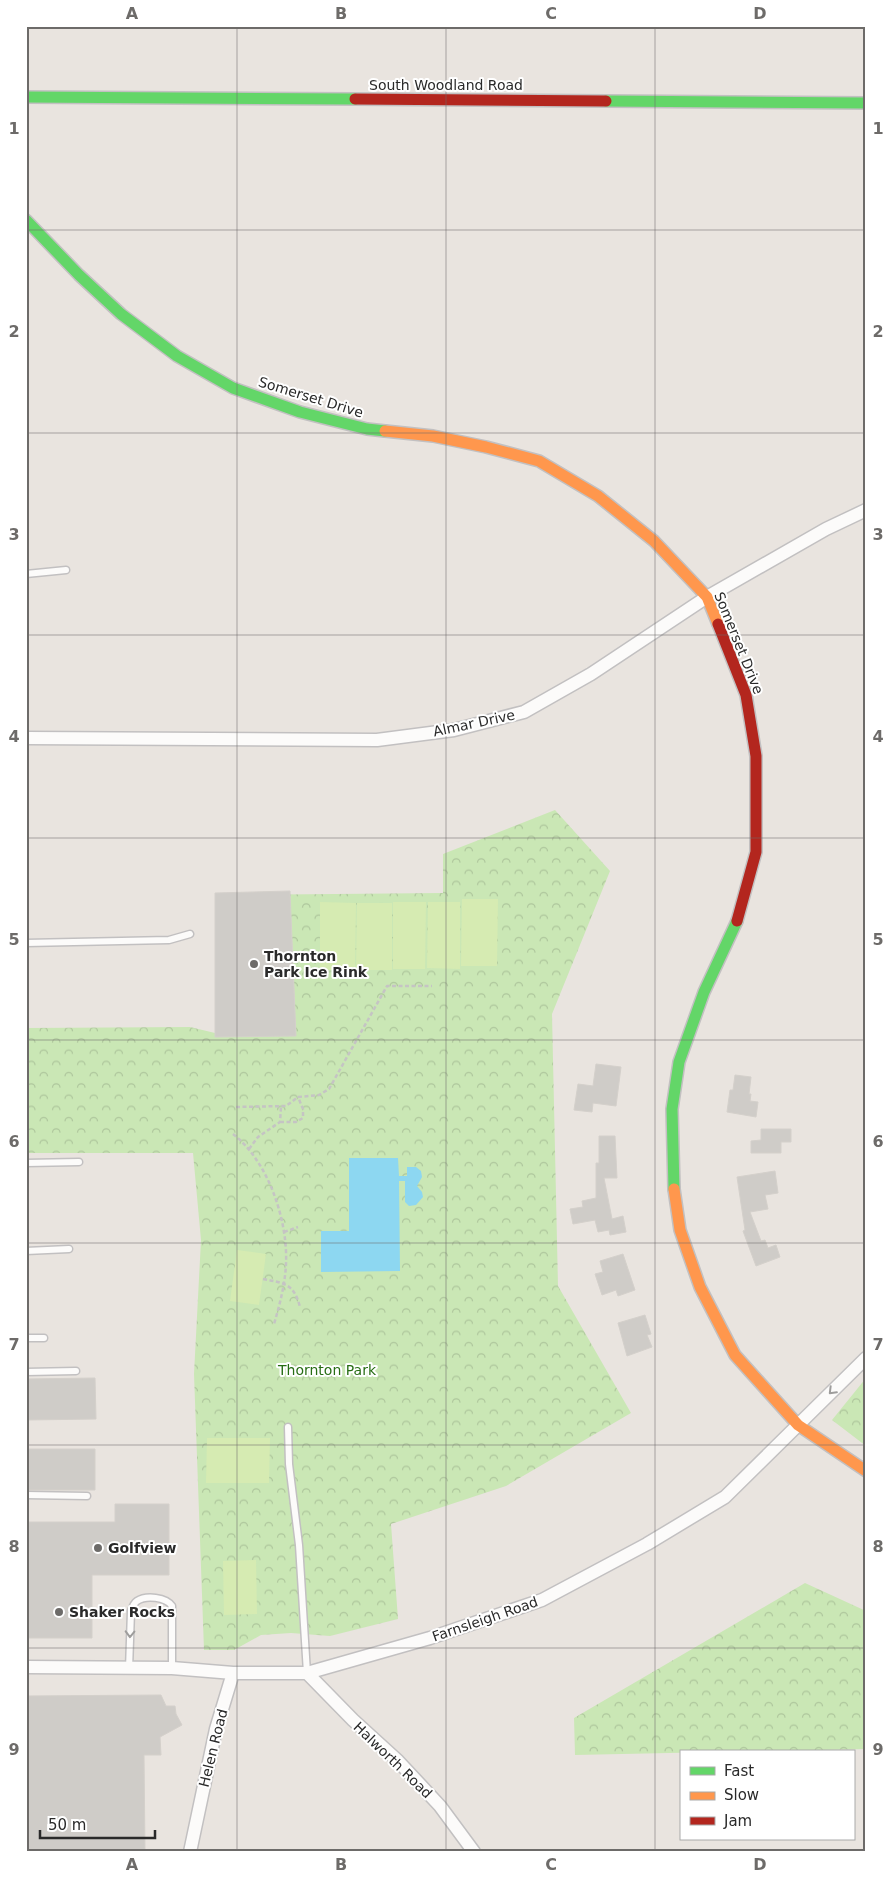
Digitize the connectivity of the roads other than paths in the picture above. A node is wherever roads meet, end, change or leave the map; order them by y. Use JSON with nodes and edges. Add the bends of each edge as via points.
{"nodes":[{"id":1,"x":26,"y":96,"type":"edge"},
{"id":2,"x":866,"y":103,"type":"edge"},
{"id":3,"x":26,"y":220,"type":"edge"},
{"id":4,"x":866,"y":510,"type":"edge"},
{"id":5,"x":66,"y":570,"type":"dead end"},
{"id":6,"x":26,"y":574,"type":"edge"},
{"id":7,"x":707,"y":597,"type":"junction"},
{"id":8,"x":26,"y":738,"type":"edge"},
{"id":9,"x":190,"y":934,"type":"dead end"},
{"id":10,"x":26,"y":943,"type":"edge"},
{"id":11,"x":26,"y":1162,"type":"edge"},
{"id":12,"x":79,"y":1162,"type":"dead end"},
{"id":13,"x":69,"y":1249,"type":"dead end"},
{"id":14,"x":26,"y":1251,"type":"edge"},
{"id":15,"x":26,"y":1338,"type":"edge"},
{"id":16,"x":44,"y":1338,"type":"dead end"},
{"id":17,"x":866,"y":1358,"type":"edge"},
{"id":18,"x":76,"y":1371,"type":"dead end"},
{"id":19,"x":26,"y":1372,"type":"edge"},
{"id":20,"x":798,"y":1425,"type":"junction"},
{"id":21,"x":288,"y":1427,"type":"dead end"},
{"id":22,"x":866,"y":1471,"type":"edge"},
{"id":23,"x":26,"y":1495,"type":"edge"},
{"id":24,"x":87,"y":1496,"type":"dead end"},
{"id":25,"x":26,"y":1667,"type":"edge"},
{"id":26,"x":172,"y":1668,"type":"junction"},
{"id":27,"x":129,"y":1669,"type":"junction"},
{"id":28,"x":234,"y":1673,"type":"junction"},
{"id":29,"x":307,"y":1673,"type":"junction"},
{"id":30,"x":190,"y":1852,"type":"edge"},
{"id":31,"x":474,"y":1852,"type":"edge"}],
"edges":[{"from":1,"to":2,"type":"street","name":"South Woodland Road"},
{"from":3,"to":7,"type":"street","name":"Somerset Drive","via":[[121,314],[177,356],[217,379],[300,412],[367,430],[433,436],[539,461],[598,496],[654,541]]},
{"from":4,"to":7,"type":"street","name":"Almar Drive","via":[[826,528]]},
{"from":5,"to":6,"type":"lane"},
{"from":7,"to":8,"type":"street","name":"Almar Drive","via":[[591,674],[524,712],[454,730],[377,740]]},
{"from":7,"to":20,"type":"street","name":"Somerset Drive","via":[[746,695],[756,756],[756,852],[740,915],[704,992],[679,1062],[672,1109],[673,1178],[680,1230],[700,1287],[735,1355]]},
{"from":9,"to":10,"type":"lane","via":[[169,940]]},
{"from":11,"to":12,"type":"lane"},
{"from":13,"to":14,"type":"lane"},
{"from":15,"to":16,"type":"lane"},
{"from":17,"to":20,"type":"street","name":"Farnsleigh Road","one_way":true},
{"from":18,"to":19,"type":"lane"},
{"from":20,"to":22,"type":"street","name":"Somerset Drive"},
{"from":20,"to":29,"type":"street","name":"Farnsleigh Road","via":[[725,1497],[647,1544],[542,1600],[430,1638]]},
{"from":21,"to":29,"type":"lane"},
{"from":23,"to":24,"type":"lane"},
{"from":25,"to":27,"type":"street","name":"Farnsleigh Road"},
{"from":26,"to":27,"type":"street","name":"Farnsleigh Road"},
{"from":26,"to":27,"type":"lane","one_way":true,"via":[[172,1606],[160,1598],[143,1599],[133,1605]]},
{"from":26,"to":28,"type":"street","name":"Farnsleigh Road"},
{"from":28,"to":29,"type":"street","name":"Farnsleigh Road"},
{"from":28,"to":30,"type":"street","name":"Helen Road","via":[[216,1729]]},
{"from":29,"to":31,"type":"street","name":"Halworth Road","via":[[428,1793]]}]}
